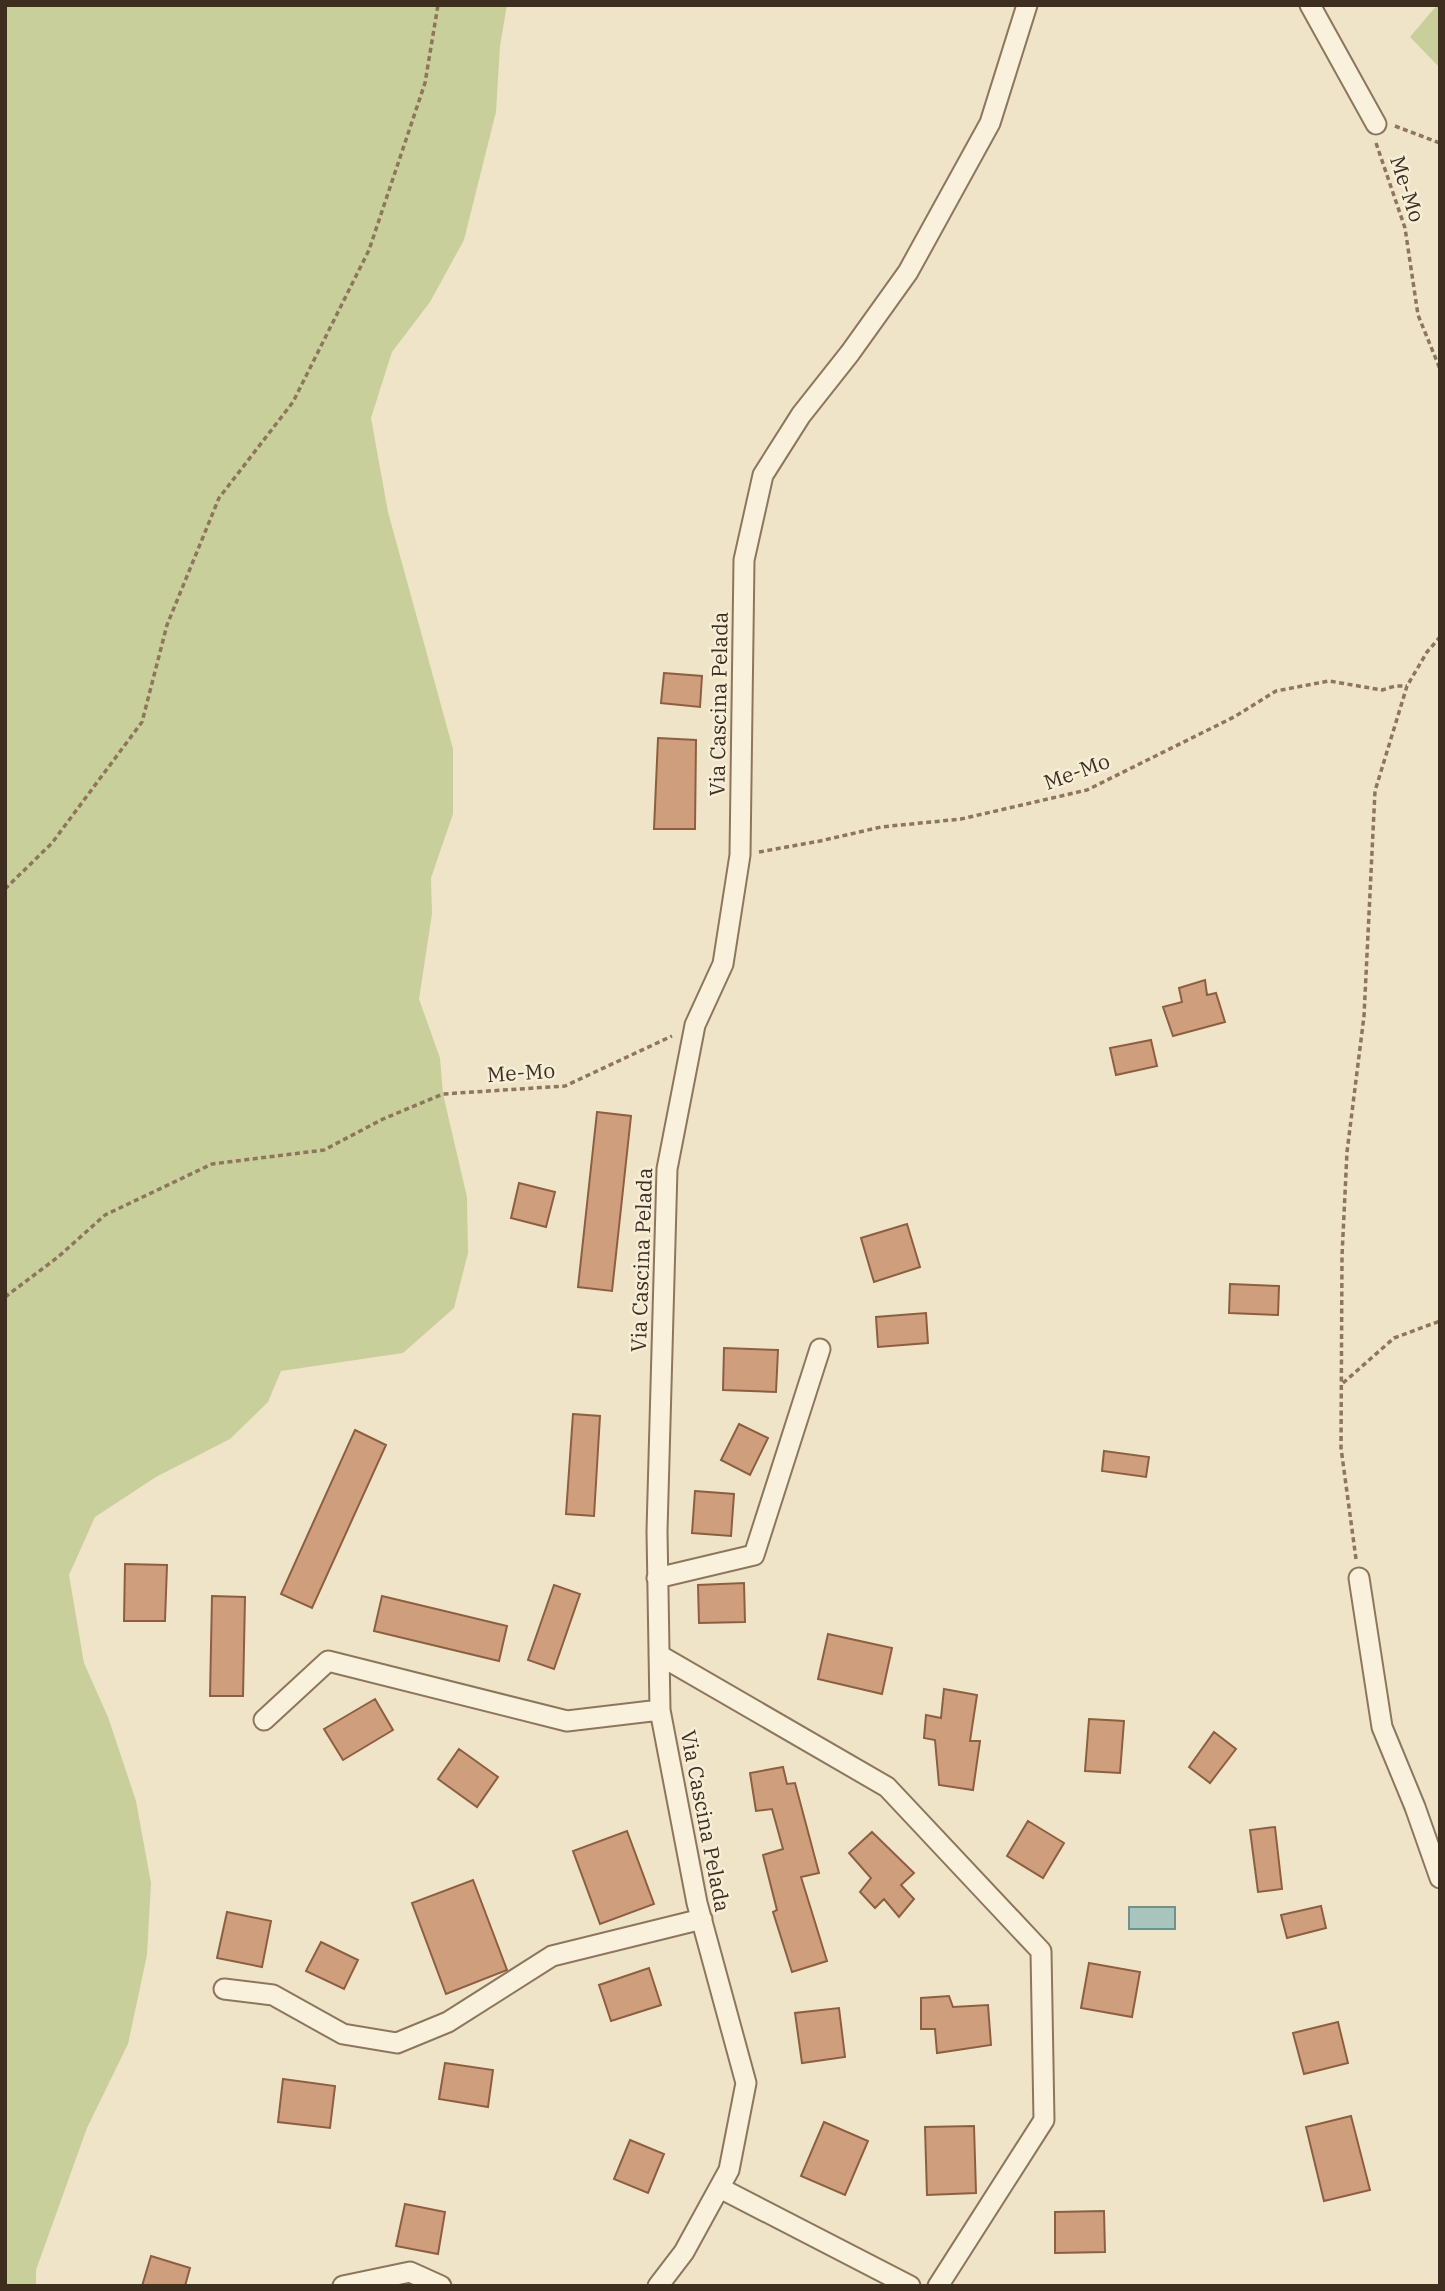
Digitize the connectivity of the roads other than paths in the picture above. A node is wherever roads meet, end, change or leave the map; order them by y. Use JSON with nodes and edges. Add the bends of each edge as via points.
{"nodes":[{"id":1,"x":1027,"y":5,"type":"edge"},
{"id":2,"x":1310,"y":5,"type":"edge"},
{"id":3,"x":1376,"y":124,"type":"road end"},
{"id":4,"x":820,"y":1349,"type":"dead end"},
{"id":5,"x":657,"y":1578,"type":"junction"},
{"id":6,"x":1359,"y":1578,"type":"road end"},
{"id":7,"x":659,"y":1655,"type":"junction"},
{"id":8,"x":660,"y":1710,"type":"junction"},
{"id":9,"x":264,"y":1720,"type":"dead end"},
{"id":10,"x":1440,"y":1878,"type":"edge"},
{"id":11,"x":702,"y":1919,"type":"junction"},
{"id":12,"x":224,"y":1989,"type":"dead end"},
{"id":13,"x":720,"y":2188,"type":"junction"},
{"id":14,"x":343,"y":2286,"type":"edge"},
{"id":15,"x":441,"y":2286,"type":"edge"},
{"id":16,"x":658,"y":2286,"type":"edge"},
{"id":17,"x":911,"y":2286,"type":"edge"},
{"id":18,"x":938,"y":2286,"type":"edge"}],
"edges":[{"from":1,"to":5,"type":"street","name":"Via Cascina Pelada","via":[[990,123],[908,272],[801,415],[763,475],[744,559],[740,855],[723,964],[695,1025],[667,1169]]},
{"from":2,"to":3,"type":"street"},
{"from":4,"to":5,"type":"street","via":[[754,1555]]},
{"from":5,"to":7,"type":"street","name":"Via Cascina Pelada"},
{"from":6,"to":10,"type":"street","via":[[1382,1727]]},
{"from":7,"to":8,"type":"street","name":"Via Cascina Pelada"},
{"from":7,"to":18,"type":"street","via":[[887,1787],[1041,1951],[1044,2120]]},
{"from":8,"to":9,"type":"street","via":[[567,1721],[328,1661]]},
{"from":8,"to":11,"type":"street","name":"Via Cascina Pelada"},
{"from":11,"to":12,"type":"street","via":[[552,1956],[448,2022],[397,2043],[343,2034],[273,1996]]},
{"from":11,"to":13,"type":"street","name":"Via Cascina Pelada","via":[[746,2083],[729,2170]]},
{"from":13,"to":16,"type":"street","name":"Via Cascina Pelada","via":[[684,2252]]},
{"from":13,"to":17,"type":"street"},
{"from":14,"to":15,"type":"street","via":[[410,2272]]}]}
